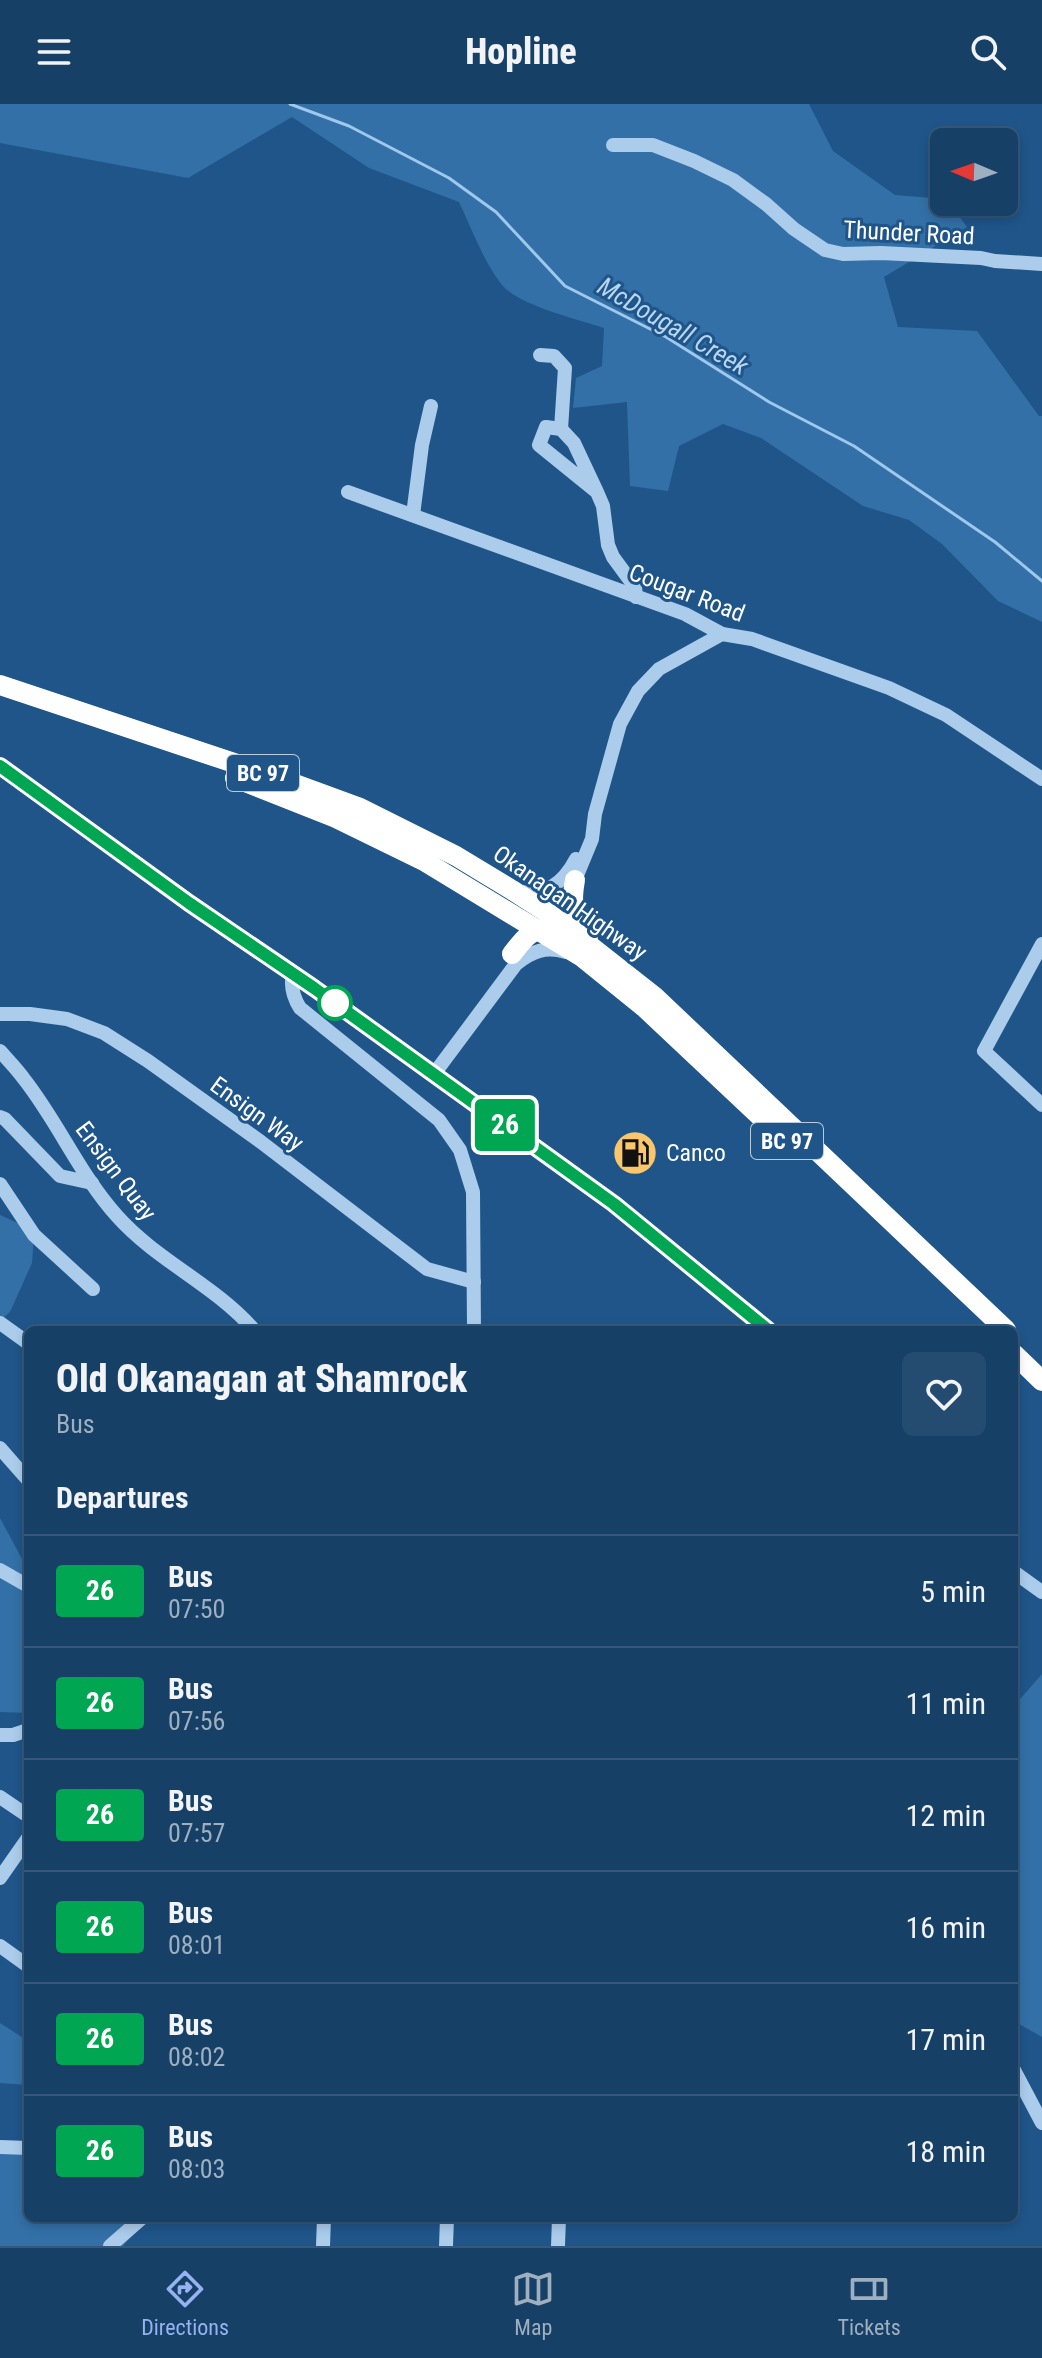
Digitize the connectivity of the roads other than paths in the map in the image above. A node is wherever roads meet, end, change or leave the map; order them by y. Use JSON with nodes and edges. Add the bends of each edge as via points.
{"nodes":[{"id":1,"x":613,"y":145,"type":"dead end"},
{"id":2,"x":1042,"y":264,"type":"edge"},
{"id":3,"x":540,"y":355,"type":"dead end"},
{"id":4,"x":431,"y":406,"type":"dead end"},
{"id":5,"x":561,"y":429,"type":"junction"},
{"id":6,"x":348,"y":492,"type":"dead end"},
{"id":7,"x":597,"y":492,"type":"junction"},
{"id":8,"x":413,"y":515,"type":"junction"},
{"id":9,"x":636,"y":597,"type":"junction"},
{"id":10,"x":722,"y":634,"type":"junction"},
{"id":11,"x":0,"y":685,"type":"edge"},
{"id":12,"x":0,"y":698,"type":"edge"},
{"id":13,"x":0,"y":766,"type":"edge"},
{"id":14,"x":1042,"y":779,"type":"edge"},
{"id":15,"x":595,"y":814,"type":"junction"},
{"id":16,"x":575,"y":880,"type":"junction"},
{"id":17,"x":512,"y":890,"type":"junction"},
{"id":18,"x":479,"y":893,"type":"junction"},
{"id":19,"x":545,"y":922,"type":"junction"},
{"id":20,"x":1042,"y":944,"type":"edge"},
{"id":21,"x":512,"y":954,"type":"junction"},
{"id":22,"x":582,"y":957,"type":"junction"},
{"id":23,"x":614,"y":962,"type":"junction"},
{"id":24,"x":293,"y":974,"type":"junction"},
{"id":25,"x":480,"y":1010,"type":"junction"},
{"id":26,"x":0,"y":1014,"type":"edge"},
{"id":27,"x":0,"y":1051,"type":"edge"},
{"id":28,"x":434,"y":1074,"type":"junction"},
{"id":29,"x":1042,"y":1105,"type":"edge"},
{"id":30,"x":2,"y":1121,"type":"edge"},
{"id":31,"x":92,"y":1183,"type":"junction"},
{"id":32,"x":0,"y":1184,"type":"edge"},
{"id":33,"x":474,"y":1282,"type":"junction"},
{"id":34,"x":93,"y":1289,"type":"dead end"},
{"id":35,"x":0,"y":1323,"type":"edge"},
{"id":36,"x":251,"y":1326,"type":"edge"},
{"id":37,"x":474,"y":1326,"type":"edge"},
{"id":38,"x":763,"y":1326,"type":"edge"},
{"id":39,"x":985,"y":1326,"type":"edge"},
{"id":40,"x":1002,"y":1326,"type":"edge"},
{"id":41,"x":24,"y":1340,"type":"edge"},
{"id":42,"x":1018,"y":1341,"type":"edge"},
{"id":43,"x":1018,"y":1358,"type":"edge"},
{"id":44,"x":1042,"y":1364,"type":"edge"},
{"id":45,"x":1042,"y":1381,"type":"edge"},
{"id":46,"x":0,"y":1448,"type":"edge"},
{"id":47,"x":24,"y":1475,"type":"edge"},
{"id":48,"x":0,"y":1570,"type":"edge"},
{"id":49,"x":1018,"y":1575,"type":"edge"},
{"id":50,"x":24,"y":1584,"type":"edge"},
{"id":51,"x":1042,"y":1592,"type":"edge"},
{"id":52,"x":24,"y":1731,"type":"edge"},
{"id":53,"x":0,"y":1735,"type":"edge"},
{"id":54,"x":0,"y":1797,"type":"edge"},
{"id":55,"x":24,"y":1813,"type":"edge"},
{"id":56,"x":24,"y":1844,"type":"edge"},
{"id":57,"x":0,"y":1878,"type":"edge"},
{"id":58,"x":0,"y":1946,"type":"edge"},
{"id":59,"x":24,"y":1963,"type":"edge"},
{"id":60,"x":1018,"y":2078,"type":"edge"},
{"id":61,"x":1042,"y":2123,"type":"edge"},
{"id":62,"x":0,"y":2147,"type":"edge"},
{"id":63,"x":24,"y":2148,"type":"edge"},
{"id":64,"x":137,"y":2222,"type":"edge"},
{"id":65,"x":324,"y":2222,"type":"edge"},
{"id":66,"x":447,"y":2222,"type":"edge"},
{"id":67,"x":559,"y":2222,"type":"edge"},
{"id":68,"x":110,"y":2246,"type":"edge"},
{"id":69,"x":323,"y":2246,"type":"edge"},
{"id":70,"x":446,"y":2246,"type":"edge"},
{"id":71,"x":558,"y":2246,"type":"edge"}],
"edges":[{"from":1,"to":2,"type":"street","name":"Thunder Road","via":[[653,145],[733,180],[825,250]]},
{"from":3,"to":5,"type":"street","via":[[554,356],[565,368]]},
{"from":4,"to":8,"type":"street"},
{"from":5,"to":7,"type":"street","via":[[574,443]]},
{"from":5,"to":7,"type":"street","via":[[546,427],[539,445]]},
{"from":6,"to":8,"type":"street","name":"Cougar Road"},
{"from":7,"to":9,"type":"street","via":[[608,545]]},
{"from":8,"to":9,"type":"street","name":"Cougar Road"},
{"from":9,"to":10,"type":"street","name":"Cougar Road"},
{"from":10,"to":14,"type":"street","name":"Cougar Road","via":[[752,639],[889,688],[946,715]]},
{"from":10,"to":15,"type":"street","via":[[659,669],[638,691],[620,724]]},
{"from":11,"to":17,"type":"highway","name":"Okanagan Highway","number":"BC 97","via":[[360,808]]},
{"from":12,"to":18,"type":"highway","name":"Okanagan Highway","number":"BC 97","via":[[265,789],[336,818]]},
{"from":13,"to":24,"type":"street"},
{"from":15,"to":16,"type":"street","via":[[592,839]]},
{"from":15,"to":17,"type":"street","via":[[561,880],[544,891]]},
{"from":16,"to":19,"type":"highway"},
{"from":16,"to":23,"type":"highway","via":[[575,920]]},
{"from":17,"to":19,"type":"highway","name":"Okanagan Highway","number":"BC 97"},
{"from":18,"to":19,"type":"highway","name":"Okanagan Highway","number":"BC 97"},
{"from":18,"to":21,"type":"highway","via":[[512,931]]},
{"from":19,"to":21,"type":"highway"},
{"from":19,"to":22,"type":"highway","name":"Okanagan Highway","number":"BC 97"},
{"from":19,"to":23,"type":"highway","via":[[584,952]]},
{"from":20,"to":29,"type":"street","via":[[984,1051]]},
{"from":21,"to":25,"type":"street"},
{"from":22,"to":25,"type":"street","via":[[559,950],[528,955]]},
{"from":22,"to":39,"type":"highway","name":"Okanagan Highway","number":"BC 97","via":[[645,1008]]},
{"from":23,"to":40,"type":"highway","name":"Okanagan Highway","number":"BC 97"},
{"from":24,"to":28,"type":"street"},
{"from":24,"to":33,"type":"street","via":[[292,993],[300,1008],[439,1120],[460,1150],[473,1192]]},
{"from":25,"to":28,"type":"street"},
{"from":26,"to":33,"type":"street","name":"Ensign Way","via":[[67,1019],[104,1033],[261,1142],[427,1269]]},
{"from":27,"to":31,"type":"street","name":"Ensign Quay","via":[[25,1079]]},
{"from":28,"to":38,"type":"street","via":[[614,1204]]},
{"from":30,"to":31,"type":"street","via":[[60,1176]]},
{"from":31,"to":36,"type":"street","name":"Ensign Quay","via":[[148,1247],[236,1309]]},
{"from":32,"to":34,"type":"street","via":[[34,1235]]},
{"from":33,"to":37,"type":"street"},
{"from":35,"to":41,"type":"street"},
{"from":42,"to":44,"type":"highway"},
{"from":43,"to":45,"type":"highway"},
{"from":46,"to":47,"type":"street"},
{"from":48,"to":50,"type":"street"},
{"from":49,"to":51,"type":"street"},
{"from":52,"to":53,"type":"street"},
{"from":54,"to":55,"type":"street"},
{"from":56,"to":57,"type":"street"},
{"from":58,"to":59,"type":"street"},
{"from":60,"to":61,"type":"street"},
{"from":62,"to":63,"type":"street"},
{"from":64,"to":68,"type":"street"},
{"from":65,"to":69,"type":"street"},
{"from":66,"to":70,"type":"street"},
{"from":67,"to":71,"type":"street"}]}
